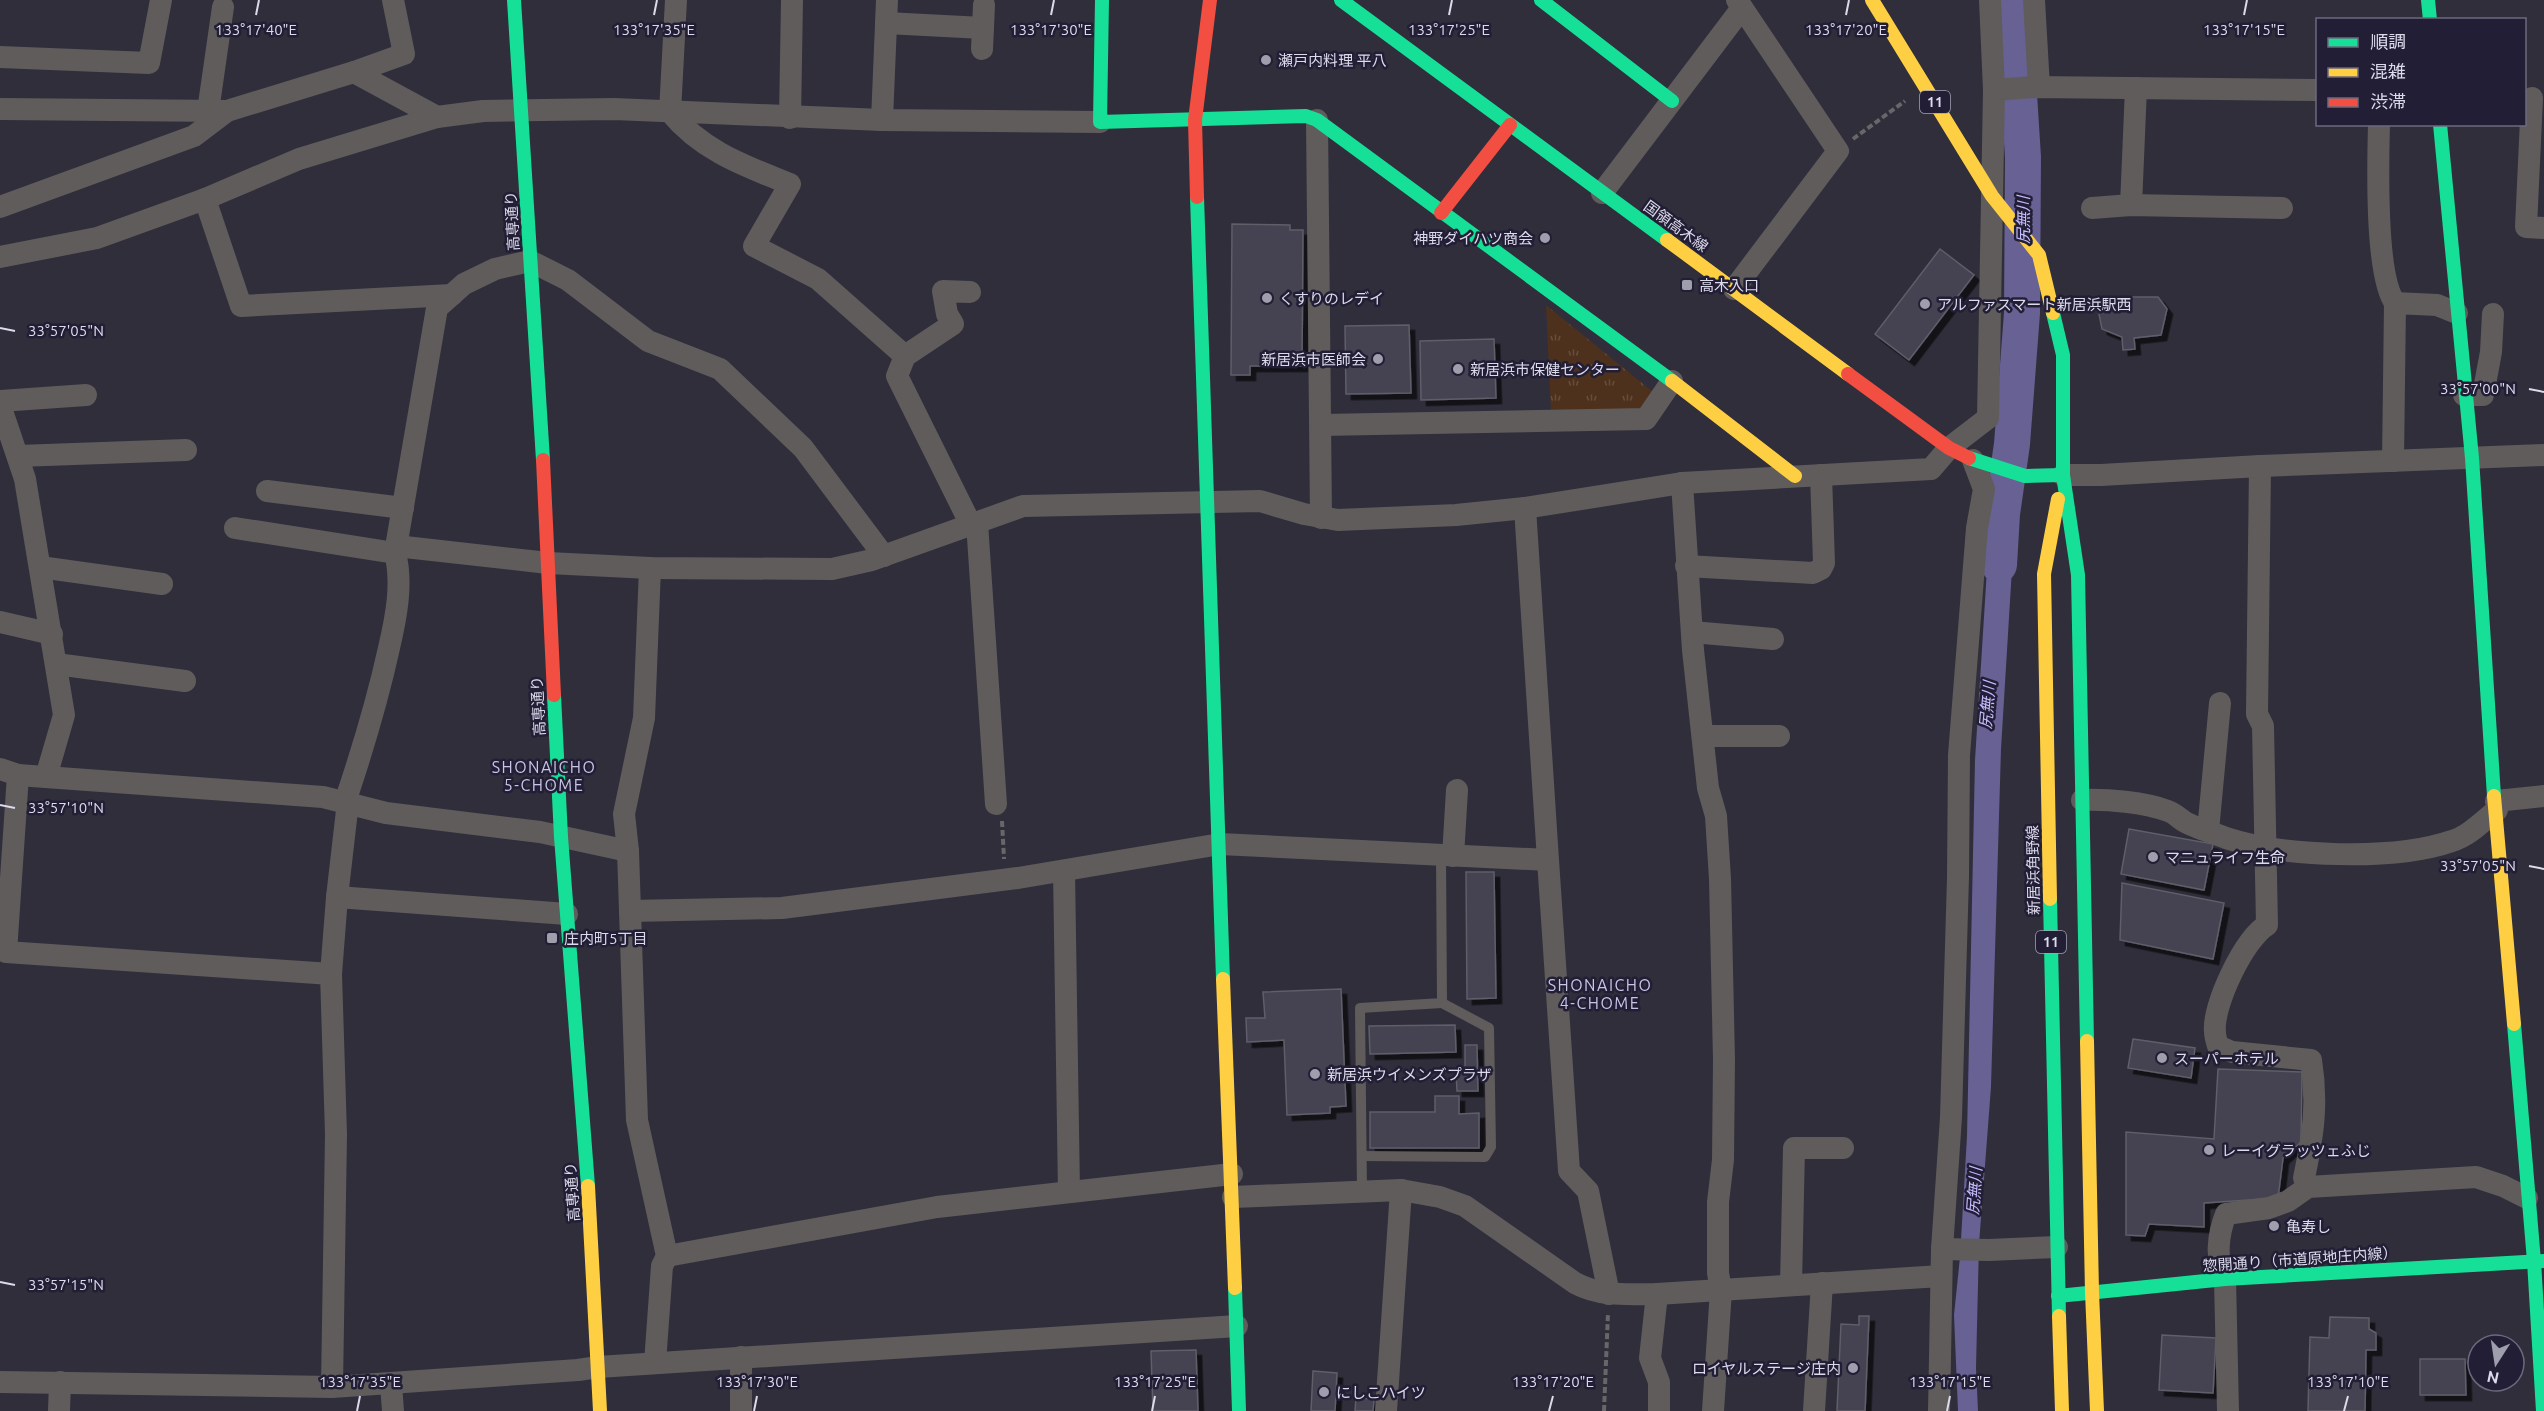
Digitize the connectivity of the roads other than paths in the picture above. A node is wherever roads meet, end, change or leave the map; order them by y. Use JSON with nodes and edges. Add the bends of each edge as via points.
{"nodes":[{"id":1,"x":161,"y":0,"type":"edge"},
{"id":2,"x":393,"y":0,"type":"edge"},
{"id":3,"x":514,"y":0,"type":"edge"},
{"id":4,"x":676,"y":0,"type":"edge"},
{"id":5,"x":792,"y":0,"type":"edge"},
{"id":6,"x":887,"y":0,"type":"edge"},
{"id":7,"x":1102,"y":0,"type":"edge"},
{"id":8,"x":1210,"y":0,"type":"edge"},
{"id":9,"x":1341,"y":0,"type":"edge"},
{"id":10,"x":1872,"y":0,"type":"edge"},
{"id":11,"x":1990,"y":0,"type":"edge"},
{"id":12,"x":2034,"y":0,"type":"edge"},
{"id":13,"x":2428,"y":0,"type":"edge"},
{"id":14,"x":225,"y":2,"type":"edge"},
{"id":15,"x":1552,"y":3,"type":"edge"},
{"id":16,"x":1740,"y":4,"type":"edge"},
{"id":17,"x":984,"y":5,"type":"dead end"},
{"id":18,"x":2430,"y":18,"type":"edge"},
{"id":19,"x":886,"y":23,"type":"junction"},
{"id":20,"x":0,"y":57,"type":"edge"},
{"id":21,"x":354,"y":72,"type":"junction"},
{"id":22,"x":2036,"y":87,"type":"junction"},
{"id":23,"x":2136,"y":88,"type":"junction"},
{"id":24,"x":2000,"y":90,"type":"junction"},
{"id":25,"x":2316,"y":90,"type":"edge"},
{"id":26,"x":2533,"y":98,"type":"edge"},
{"id":27,"x":1672,"y":101,"type":"junction"},
{"id":28,"x":0,"y":109,"type":"edge"},
{"id":29,"x":522,"y":110,"type":"junction"},
{"id":30,"x":218,"y":111,"type":"junction"},
{"id":31,"x":670,"y":112,"type":"junction"},
{"id":32,"x":437,"y":117,"type":"junction"},
{"id":33,"x":790,"y":118,"type":"junction"},
{"id":34,"x":882,"y":120,"type":"junction"},
{"id":35,"x":1195,"y":120,"type":"junction"},
{"id":36,"x":1317,"y":120,"type":"junction"},
{"id":37,"x":1100,"y":122,"type":"junction"},
{"id":38,"x":1510,"y":125,"type":"junction"},
{"id":39,"x":2379,"y":126,"type":"edge"},
{"id":40,"x":2440,"y":126,"type":"edge"},
{"id":41,"x":1602,"y":193,"type":"junction"},
{"id":42,"x":205,"y":199,"type":"junction"},
{"id":43,"x":1996,"y":200,"type":"junction"},
{"id":44,"x":2131,"y":205,"type":"junction"},
{"id":45,"x":0,"y":207,"type":"edge"},
{"id":46,"x":2092,"y":208,"type":"dead end"},
{"id":47,"x":2282,"y":208,"type":"dead end"},
{"id":48,"x":1441,"y":213,"type":"junction"},
{"id":49,"x":2544,"y":228,"type":"edge"},
{"id":50,"x":0,"y":257,"type":"edge"},
{"id":51,"x":530,"y":261,"type":"junction"},
{"id":52,"x":1734,"y":289,"type":"junction"},
{"id":53,"x":970,"y":292,"type":"dead end"},
{"id":54,"x":452,"y":295,"type":"junction"},
{"id":55,"x":2395,"y":303,"type":"junction"},
{"id":56,"x":2457,"y":313,"type":"junction"},
{"id":57,"x":2493,"y":314,"type":"dead end"},
{"id":58,"x":905,"y":356,"type":"junction"},
{"id":59,"x":1672,"y":381,"type":"junction"},
{"id":60,"x":86,"y":395,"type":"dead end"},
{"id":61,"x":2464,"y":395,"type":"junction"},
{"id":62,"x":0,"y":403,"type":"edge"},
{"id":63,"x":1321,"y":425,"type":"junction"},
{"id":64,"x":1949,"y":448,"type":"junction"},
{"id":65,"x":186,"y":450,"type":"dead end"},
{"id":66,"x":2544,"y":455,"type":"edge"},
{"id":67,"x":18,"y":456,"type":"junction"},
{"id":68,"x":2472,"y":458,"type":"junction"},
{"id":69,"x":1973,"y":460,"type":"junction"},
{"id":70,"x":2393,"y":461,"type":"junction"},
{"id":71,"x":2260,"y":466,"type":"junction"},
{"id":72,"x":1821,"y":475,"type":"junction"},
{"id":73,"x":2063,"y":475,"type":"junction"},
{"id":74,"x":1795,"y":476,"type":"junction"},
{"id":75,"x":1682,"y":483,"type":"junction"},
{"id":76,"x":267,"y":491,"type":"dead end"},
{"id":77,"x":1206,"y":502,"type":"junction"},
{"id":78,"x":403,"y":508,"type":"junction"},
{"id":79,"x":1525,"y":508,"type":"junction"},
{"id":80,"x":1321,"y":518,"type":"junction"},
{"id":81,"x":974,"y":524,"type":"junction"},
{"id":82,"x":235,"y":528,"type":"dead end"},
{"id":83,"x":396,"y":549,"type":"junction"},
{"id":84,"x":884,"y":556,"type":"junction"},
{"id":85,"x":548,"y":563,"type":"junction"},
{"id":86,"x":1686,"y":566,"type":"junction"},
{"id":87,"x":40,"y":567,"type":"junction"},
{"id":88,"x":650,"y":568,"type":"junction"},
{"id":89,"x":162,"y":584,"type":"dead end"},
{"id":90,"x":0,"y":622,"type":"edge"},
{"id":91,"x":1692,"y":632,"type":"junction"},
{"id":92,"x":52,"y":634,"type":"junction"},
{"id":93,"x":1773,"y":639,"type":"dead end"},
{"id":94,"x":56,"y":664,"type":"junction"},
{"id":95,"x":185,"y":681,"type":"dead end"},
{"id":96,"x":2220,"y":704,"type":"dead end"},
{"id":97,"x":1704,"y":736,"type":"junction"},
{"id":98,"x":1779,"y":736,"type":"dead end"},
{"id":99,"x":9,"y":772,"type":"edge"},
{"id":100,"x":46,"y":777,"type":"junction"},
{"id":101,"x":1457,"y":790,"type":"dead end"},
{"id":102,"x":2544,"y":796,"type":"edge"},
{"id":103,"x":2082,"y":800,"type":"junction"},
{"id":104,"x":348,"y":802,"type":"junction"},
{"id":105,"x":996,"y":804,"type":"road end"},
{"id":106,"x":2496,"y":806,"type":"junction"},
{"id":107,"x":2208,"y":831,"type":"junction"},
{"id":108,"x":561,"y":837,"type":"junction"},
{"id":109,"x":1220,"y":844,"type":"junction"},
{"id":110,"x":2264,"y":845,"type":"junction"},
{"id":111,"x":628,"y":851,"type":"junction"},
{"id":112,"x":1447,"y":856,"type":"junction"},
{"id":113,"x":1548,"y":860,"type":"junction"},
{"id":114,"x":1064,"y":871,"type":"junction"},
{"id":115,"x":337,"y":897,"type":"junction"},
{"id":116,"x":630,"y":911,"type":"junction"},
{"id":117,"x":567,"y":914,"type":"junction"},
{"id":118,"x":331,"y":974,"type":"junction"},
{"id":119,"x":1442,"y":1003,"type":"junction"},
{"id":120,"x":1843,"y":1148,"type":"dead end"},
{"id":121,"x":1362,"y":1156,"type":"junction"},
{"id":122,"x":1232,"y":1185,"type":"junction"},
{"id":123,"x":2308,"y":1187,"type":"junction"},
{"id":124,"x":1401,"y":1190,"type":"junction"},
{"id":125,"x":1362,"y":1191,"type":"junction"},
{"id":126,"x":1069,"y":1192,"type":"junction"},
{"id":127,"x":2527,"y":1198,"type":"junction"},
{"id":128,"x":2057,"y":1247,"type":"junction"},
{"id":129,"x":1947,"y":1249,"type":"junction"},
{"id":130,"x":667,"y":1256,"type":"junction"},
{"id":131,"x":2539,"y":1261,"type":"edge"},
{"id":132,"x":1941,"y":1276,"type":"junction"},
{"id":133,"x":2225,"y":1279,"type":"junction"},
{"id":134,"x":1822,"y":1283,"type":"junction"},
{"id":135,"x":1791,"y":1285,"type":"junction"},
{"id":136,"x":1721,"y":1290,"type":"junction"},
{"id":137,"x":2092,"y":1292,"type":"junction"},
{"id":138,"x":1609,"y":1294,"type":"junction"},
{"id":139,"x":1657,"y":1294,"type":"junction"},
{"id":140,"x":2058,"y":1296,"type":"junction"},
{"id":141,"x":1238,"y":1326,"type":"junction"},
{"id":142,"x":741,"y":1358,"type":"junction"},
{"id":143,"x":655,"y":1363,"type":"junction"},
{"id":144,"x":598,"y":1366,"type":"junction"},
{"id":145,"x":0,"y":1382,"type":"edge"},
{"id":146,"x":60,"y":1382,"type":"junction"},
{"id":147,"x":391,"y":1384,"type":"junction"},
{"id":148,"x":332,"y":1387,"type":"junction"},
{"id":149,"x":58,"y":1411,"type":"edge"},
{"id":150,"x":393,"y":1411,"type":"edge"},
{"id":151,"x":600,"y":1411,"type":"edge"},
{"id":152,"x":741,"y":1411,"type":"edge"},
{"id":153,"x":1239,"y":1411,"type":"edge"},
{"id":154,"x":1386,"y":1411,"type":"edge"},
{"id":155,"x":1659,"y":1411,"type":"edge"},
{"id":156,"x":1713,"y":1411,"type":"edge"},
{"id":157,"x":1814,"y":1411,"type":"edge"},
{"id":158,"x":1939,"y":1411,"type":"edge"},
{"id":159,"x":2062,"y":1411,"type":"edge"},
{"id":160,"x":2097,"y":1411,"type":"edge"},
{"id":161,"x":2228,"y":1411,"type":"edge"},
{"id":162,"x":2543,"y":1411,"type":"edge"}],
"edges":[{"from":1,"to":20,"type":"street","via":[[149,63]]},
{"from":2,"to":21,"type":"street","via":[[404,54]]},
{"from":3,"to":29,"type":"street","name":"高専通り"},
{"from":4,"to":31,"type":"street"},
{"from":5,"to":33,"type":"street"},
{"from":6,"to":19,"type":"street"},
{"from":7,"to":37,"type":"street"},
{"from":8,"to":35,"type":"street"},
{"from":9,"to":38,"type":"street","name":"国領高木線"},
{"from":10,"to":43,"type":"street","number":"11"},
{"from":11,"to":24,"type":"street"},
{"from":12,"to":22,"type":"street"},
{"from":13,"to":18,"type":"street"},
{"from":14,"to":30,"type":"street"},
{"from":15,"to":27,"type":"street"},
{"from":16,"to":27,"type":"street"},
{"from":16,"to":52,"type":"street","via":[[1838,151]]},
{"from":17,"to":19,"type":"street","via":[[982,38]]},
{"from":19,"to":34,"type":"street"},
{"from":21,"to":30,"type":"street"},
{"from":21,"to":32,"type":"street"},
{"from":22,"to":23,"type":"street"},
{"from":22,"to":24,"type":"street"},
{"from":23,"to":25,"type":"street"},
{"from":23,"to":44,"type":"street"},
{"from":24,"to":43,"type":"street"},
{"from":26,"to":49,"type":"street","via":[[2526,227]]},
{"from":27,"to":41,"type":"street"},
{"from":28,"to":30,"type":"street"},
{"from":29,"to":31,"type":"street"},
{"from":29,"to":32,"type":"street"},
{"from":29,"to":51,"type":"street","name":"高専通り"},
{"from":30,"to":45,"type":"street","via":[[194,136]]},
{"from":31,"to":33,"type":"street"},
{"from":31,"to":58,"type":"street","via":[[722,156],[790,184],[754,246],[818,279]]},
{"from":32,"to":42,"type":"street","via":[[299,159]]},
{"from":33,"to":34,"type":"street"},
{"from":34,"to":37,"type":"street"},
{"from":35,"to":36,"type":"street","via":[[1306,116]]},
{"from":35,"to":37,"type":"street"},
{"from":35,"to":77,"type":"street"},
{"from":36,"to":48,"type":"street"},
{"from":36,"to":63,"type":"street"},
{"from":38,"to":41,"type":"street","name":"国領高木線"},
{"from":38,"to":48,"type":"street"},
{"from":39,"to":55,"type":"street","via":[[2382,257]]},
{"from":40,"to":56,"type":"street"},
{"from":41,"to":52,"type":"street","name":"国領高木線"},
{"from":42,"to":50,"type":"street","via":[[97,238]]},
{"from":42,"to":54,"type":"street","via":[[241,306]]},
{"from":43,"to":64,"type":"street","via":[[1988,418]]},
{"from":43,"to":73,"type":"street","name":"新居浜角野線","number":"11","via":[[2039,255],[2062,355]]},
{"from":44,"to":46,"type":"street"},
{"from":44,"to":47,"type":"street"},
{"from":48,"to":59,"type":"street"},
{"from":51,"to":54,"type":"street","via":[[495,269],[464,284]]},
{"from":51,"to":84,"type":"street","via":[[568,280],[648,341],[720,369],[803,448]]},
{"from":51,"to":85,"type":"street","name":"高専通り"},
{"from":52,"to":64,"type":"street","name":"国領高木線"},
{"from":53,"to":58,"type":"street","via":[[943,291],[953,324]]},
{"from":54,"to":78,"type":"street","via":[[437,308]]},
{"from":55,"to":56,"type":"street","via":[[2437,305]]},
{"from":55,"to":70,"type":"street"},
{"from":56,"to":61,"type":"street"},
{"from":57,"to":61,"type":"street","via":[[2491,352],[2482,395]]},
{"from":58,"to":81,"type":"street","via":[[897,375]]},
{"from":59,"to":63,"type":"street","via":[[1646,419]]},
{"from":59,"to":74,"type":"street"},
{"from":60,"to":62,"type":"street"},
{"from":61,"to":68,"type":"street"},
{"from":62,"to":67,"type":"street"},
{"from":63,"to":80,"type":"street"},
{"from":64,"to":69,"type":"street","name":"国領高木線"},
{"from":64,"to":72,"type":"street","via":[[1930,469]]},
{"from":65,"to":67,"type":"street"},
{"from":66,"to":68,"type":"street"},
{"from":67,"to":87,"type":"street"},
{"from":68,"to":70,"type":"street"},
{"from":68,"to":106,"type":"street"},
{"from":69,"to":73,"type":"street","name":"国領高木線","via":[[2025,476]]},
{"from":69,"to":129,"type":"street","via":[[1984,489],[1977,528],[1959,755]]},
{"from":70,"to":71,"type":"street"},
{"from":71,"to":73,"type":"street"},
{"from":71,"to":110,"type":"street","via":[[2257,714],[2263,726]]},
{"from":72,"to":74,"type":"street"},
{"from":72,"to":86,"type":"street","via":[[1821,569],[1813,573]]},
{"from":73,"to":103,"type":"street","name":"新居浜角野線","number":"11","via":[[2078,575]]},
{"from":73,"to":128,"type":"street","name":"新居浜角野線","number":"11","via":[[2044,574]]},
{"from":74,"to":75,"type":"street"},
{"from":75,"to":79,"type":"street"},
{"from":75,"to":86,"type":"street"},
{"from":76,"to":78,"type":"street"},
{"from":77,"to":80,"type":"street","via":[[1260,501]]},
{"from":77,"to":81,"type":"street","via":[[1023,506]]},
{"from":77,"to":109,"type":"street"},
{"from":78,"to":83,"type":"street"},
{"from":79,"to":80,"type":"street","via":[[1456,515]]},
{"from":79,"to":113,"type":"street"},
{"from":81,"to":84,"type":"street"},
{"from":81,"to":105,"type":"street"},
{"from":82,"to":83,"type":"street"},
{"from":83,"to":85,"type":"street"},
{"from":83,"to":104,"type":"street","via":[[396,622]]},
{"from":84,"to":88,"type":"street","via":[[832,569]]},
{"from":85,"to":88,"type":"street"},
{"from":85,"to":108,"type":"street","name":"高専通り"},
{"from":86,"to":91,"type":"street"},
{"from":87,"to":89,"type":"street"},
{"from":87,"to":92,"type":"street"},
{"from":88,"to":111,"type":"street","via":[[644,718],[624,814]]},
{"from":90,"to":92,"type":"street"},
{"from":91,"to":93,"type":"street"},
{"from":91,"to":97,"type":"street"},
{"from":92,"to":94,"type":"street"},
{"from":94,"to":95,"type":"street"},
{"from":94,"to":100,"type":"street","via":[[64,715]]},
{"from":96,"to":107,"type":"street"},
{"from":97,"to":98,"type":"street"},
{"from":97,"to":136,"type":"street","via":[[1708,788],[1716,816],[1723,939],[1723,1160],[1718,1202]]},
{"from":99,"to":100,"type":"street"},
{"from":99,"to":118,"type":"street","via":[[6,952]]},
{"from":100,"to":104,"type":"street"},
{"from":101,"to":112,"type":"street"},
{"from":102,"to":106,"type":"street"},
{"from":103,"to":107,"type":"street","via":[[2109,799],[2168,811]]},
{"from":103,"to":137,"type":"street","name":"新居浜角野線","number":"11"},
{"from":104,"to":108,"type":"street","via":[[386,813]]},
{"from":104,"to":115,"type":"street"},
{"from":106,"to":110,"type":"street","via":[[2464,836],[2412,850],[2323,853]]},
{"from":106,"to":127,"type":"street"},
{"from":107,"to":110,"type":"street","via":[[2243,843]]},
{"from":108,"to":111,"type":"street"},
{"from":108,"to":117,"type":"street","name":"高専通り"},
{"from":109,"to":112,"type":"street"},
{"from":109,"to":114,"type":"street"},
{"from":109,"to":122,"type":"street"},
{"from":110,"to":123,"type":"street","via":[[2267,925],[2244,947],[2225,986],[2214,1030],[2218,1046],[2232,1052],[2311,1060],[2316,1091],[2313,1135],[2304,1178]]},
{"from":111,"to":116,"type":"street"},
{"from":112,"to":113,"type":"street"},
{"from":112,"to":119,"type":"lane"},
{"from":113,"to":138,"type":"street","via":[[1569,1171],[1588,1191]]},
{"from":114,"to":116,"type":"street","via":[[782,908]]},
{"from":114,"to":126,"type":"street"},
{"from":115,"to":117,"type":"street"},
{"from":115,"to":118,"type":"street"},
{"from":116,"to":130,"type":"street","via":[[637,1120]]},
{"from":117,"to":144,"type":"street","name":"高専通り"},
{"from":118,"to":148,"type":"street","via":[[336,1134]]},
{"from":119,"to":121,"type":"lane","via":[[1360,1008]]},
{"from":119,"to":121,"type":"lane","via":[[1489,1028],[1491,1147],[1485,1157]]},
{"from":120,"to":135,"type":"street","via":[[1794,1148]]},
{"from":121,"to":125,"type":"lane"},
{"from":122,"to":125,"type":"street"},
{"from":122,"to":126,"type":"street"},
{"from":122,"to":141,"type":"street"},
{"from":123,"to":127,"type":"street","via":[[2476,1177]]},
{"from":123,"to":133,"type":"street","via":[[2288,1202],[2226,1214],[2219,1249]]},
{"from":124,"to":125,"type":"street"},
{"from":124,"to":138,"type":"street","via":[[1465,1206],[1575,1283]]},
{"from":124,"to":154,"type":"street"},
{"from":126,"to":130,"type":"street","via":[[937,1207]]},
{"from":127,"to":131,"type":"street"},
{"from":128,"to":129,"type":"street"},
{"from":128,"to":140,"type":"street","name":"新居浜角野線","number":"11"},
{"from":129,"to":132,"type":"street"},
{"from":130,"to":143,"type":"street","via":[[662,1266]]},
{"from":131,"to":133,"type":"street","name":"惣開通り（市道原地庄内線）"},
{"from":131,"to":162,"type":"street"},
{"from":132,"to":134,"type":"street"},
{"from":132,"to":158,"type":"street"},
{"from":133,"to":137,"type":"street","name":"惣開通り（市道原地庄内線）"},
{"from":133,"to":161,"type":"street"},
{"from":134,"to":135,"type":"street"},
{"from":134,"to":157,"type":"street"},
{"from":135,"to":136,"type":"street"},
{"from":136,"to":139,"type":"street"},
{"from":136,"to":156,"type":"street"},
{"from":137,"to":140,"type":"street","name":"惣開通り（市道原地庄内線）"},
{"from":137,"to":160,"type":"street","name":"新居浜角野線","number":"11"},
{"from":138,"to":139,"type":"street"},
{"from":139,"to":155,"type":"street","via":[[1650,1358],[1659,1382]]},
{"from":140,"to":159,"type":"street","name":"新居浜角野線","number":"11"},
{"from":141,"to":142,"type":"street"},
{"from":141,"to":153,"type":"street"},
{"from":142,"to":143,"type":"street"},
{"from":142,"to":152,"type":"street"},
{"from":143,"to":144,"type":"street"},
{"from":144,"to":147,"type":"street"},
{"from":144,"to":151,"type":"street","name":"高専通り"},
{"from":145,"to":146,"type":"street"},
{"from":146,"to":148,"type":"street"},
{"from":146,"to":149,"type":"street"},
{"from":147,"to":148,"type":"street"},
{"from":147,"to":150,"type":"street"}]}
